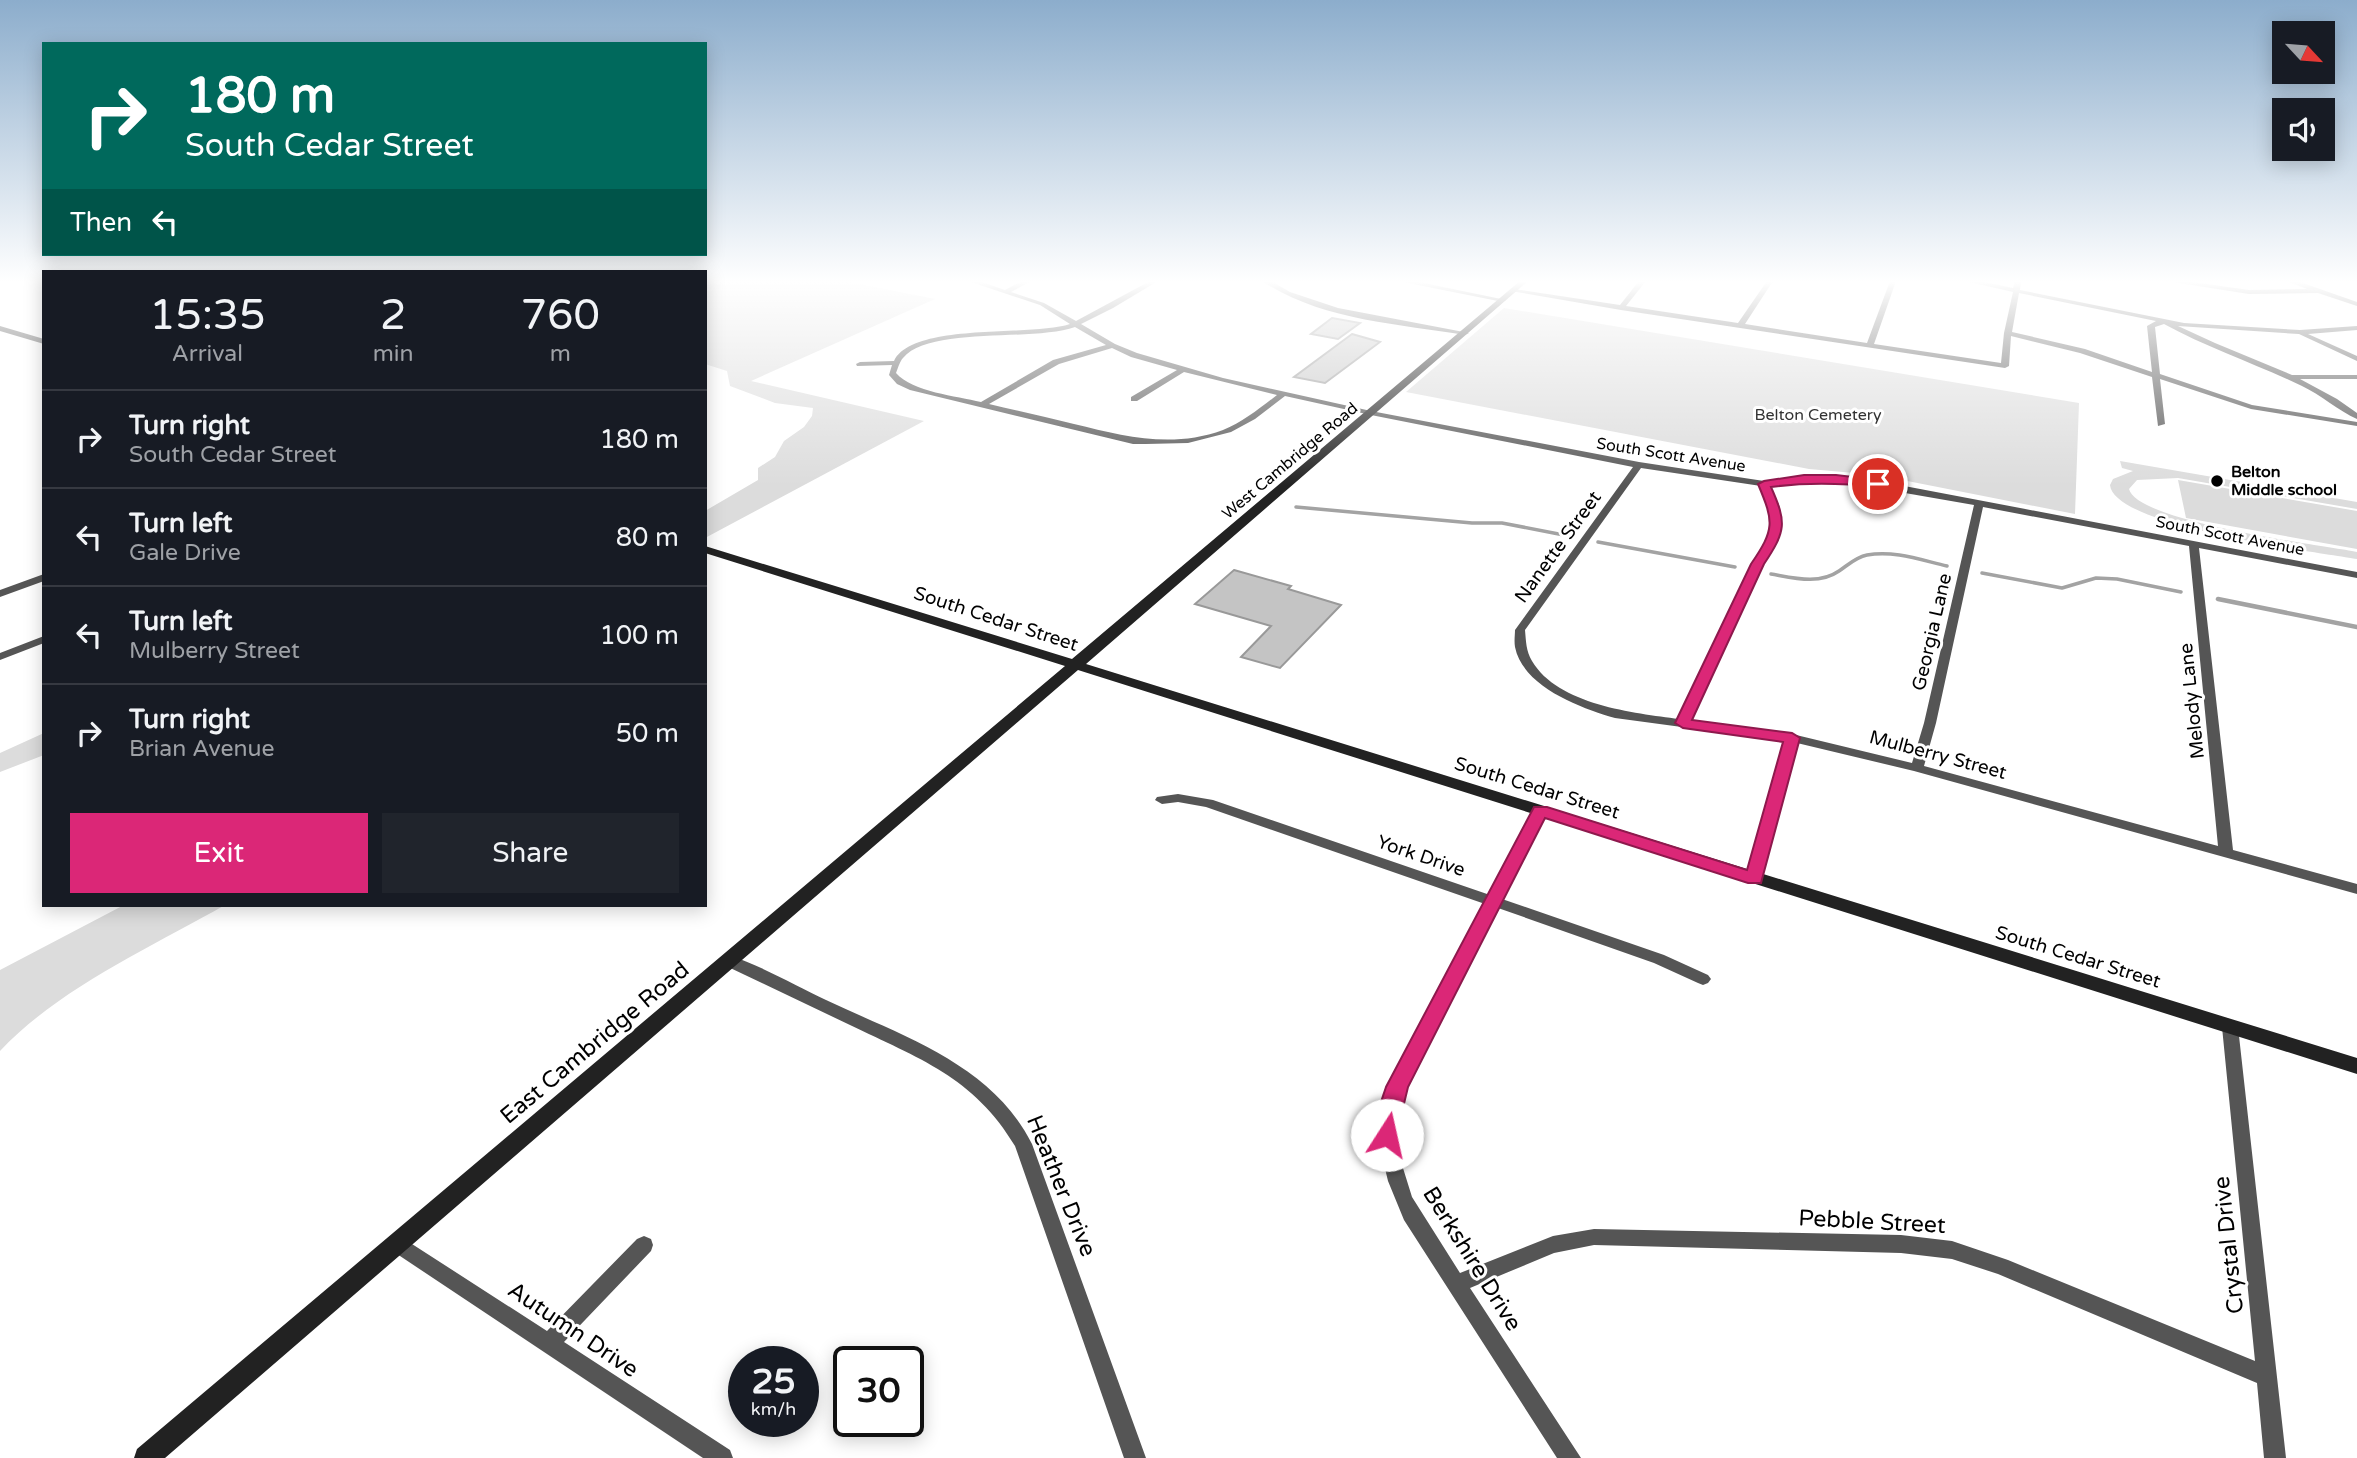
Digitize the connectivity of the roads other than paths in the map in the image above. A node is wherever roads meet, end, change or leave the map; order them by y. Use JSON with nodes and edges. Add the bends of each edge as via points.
{"nodes":[{"id":1,"x":913,"y":349,"type":"edge"},
{"id":2,"x":1101,"y":349,"type":"edge"},
{"id":3,"x":1121,"y":349,"type":"edge"},
{"id":4,"x":1446,"y":349,"type":"edge"},
{"id":5,"x":1891,"y":349,"type":"edge"},
{"id":6,"x":2006,"y":349,"type":"edge"},
{"id":7,"x":2074,"y":349,"type":"edge"},
{"id":8,"x":2154,"y":349,"type":"edge"},
{"id":9,"x":2221,"y":349,"type":"edge"},
{"id":10,"x":2336,"y":349,"type":"edge"},
{"id":11,"x":2357,"y":359,"type":"edge"},
{"id":12,"x":893,"y":363,"type":"junction"},
{"id":13,"x":860,"y":364,"type":"dead end"},
{"id":14,"x":2005,"y":366,"type":"joint"},
{"id":15,"x":1183,"y":369,"type":"junction"},
{"id":16,"x":2158,"y":376,"type":"junction"},
{"id":17,"x":2293,"y":377,"type":"junction"},
{"id":18,"x":2357,"y":377,"type":"edge"},
{"id":19,"x":1284,"y":393,"type":"junction"},
{"id":20,"x":1134,"y":399,"type":"dead end"},
{"id":21,"x":982,"y":405,"type":"junction"},
{"id":22,"x":1371,"y":413,"type":"junction"},
{"id":23,"x":2357,"y":416,"type":"edge"},
{"id":24,"x":2161,"y":424,"type":"dead end"},
{"id":25,"x":2357,"y":425,"type":"edge"},
{"id":26,"x":1639,"y":466,"type":"junction"},
{"id":27,"x":1764,"y":484,"type":"junction"},
{"id":28,"x":1979,"y":503,"type":"junction"},
{"id":29,"x":2194,"y":543,"type":"junction"},
{"id":30,"x":707,"y":550,"type":"edge"},
{"id":31,"x":2357,"y":575,"type":"edge"},
{"id":32,"x":42,"y":578,"type":"edge"},
{"id":33,"x":0,"y":594,"type":"edge"},
{"id":34,"x":42,"y":640,"type":"edge"},
{"id":35,"x":1522,"y":653,"type":"joint"},
{"id":36,"x":0,"y":657,"type":"edge"},
{"id":37,"x":1075,"y":665,"type":"junction"},
{"id":38,"x":1683,"y":723,"type":"junction"},
{"id":39,"x":1792,"y":738,"type":"junction"},
{"id":40,"x":1917,"y":768,"type":"junction"},
{"id":41,"x":1162,"y":800,"type":"dead end"},
{"id":42,"x":1541,"y":811,"type":"junction"},
{"id":43,"x":2226,"y":854,"type":"junction"},
{"id":44,"x":1754,"y":878,"type":"junction"},
{"id":45,"x":2357,"y":889,"type":"edge"},
{"id":46,"x":1493,"y":901,"type":"junction"},
{"id":47,"x":729,"y":961,"type":"junction"},
{"id":48,"x":1703,"y":979,"type":"dead end"},
{"id":49,"x":2230,"y":1027,"type":"junction"},
{"id":50,"x":2357,"y":1066,"type":"edge"},
{"id":51,"x":398,"y":1244,"type":"junction"},
{"id":52,"x":643,"y":1245,"type":"dead end"},
{"id":53,"x":1457,"y":1284,"type":"junction"},
{"id":54,"x":549,"y":1343,"type":"junction"},
{"id":55,"x":2268,"y":1377,"type":"junction"},
{"id":56,"x":146,"y":1458,"type":"edge"},
{"id":57,"x":722,"y":1458,"type":"edge"},
{"id":58,"x":1135,"y":1458,"type":"edge"},
{"id":59,"x":1570,"y":1458,"type":"edge"},
{"id":60,"x":2275,"y":1458,"type":"edge"}],
"edges":[{"from":1,"to":12,"type":"street"},
{"from":2,"to":21,"type":"street","via":[[1056,362]]},
{"from":3,"to":15,"type":"street","name":"South Scott Avenue"},
{"from":4,"to":22,"type":"street","name":"West Cambridge Road"},
{"from":5,"to":14,"type":"street"},
{"from":6,"to":14,"type":"street"},
{"from":7,"to":16,"type":"street"},
{"from":8,"to":16,"type":"street"},
{"from":9,"to":17,"type":"street"},
{"from":10,"to":11,"type":"street"},
{"from":12,"to":13,"type":"street"},
{"from":12,"to":21,"type":"street","via":[[892,373],[913,388]]},
{"from":15,"to":19,"type":"street","name":"South Scott Avenue"},
{"from":15,"to":20,"type":"street"},
{"from":16,"to":24,"type":"street"},
{"from":16,"to":25,"type":"street","via":[[2251,407]]},
{"from":17,"to":18,"type":"street"},
{"from":17,"to":23,"type":"street"},
{"from":19,"to":21,"type":"street","via":[[1247,420],[1219,433],[1164,442],[1133,441]]},
{"from":19,"to":22,"type":"street","name":"South Scott Avenue"},
{"from":22,"to":26,"type":"street","name":"South Scott Avenue"},
{"from":22,"to":37,"type":"street","name":"West Cambridge Road"},
{"from":26,"to":27,"type":"street","name":"South Scott Avenue"},
{"from":26,"to":35,"type":"street","name":"Nanette Street","via":[[1525,621],[1519,640]]},
{"from":27,"to":28,"type":"street","name":"South Scott Avenue","via":[[1836,478]]},
{"from":27,"to":38,"type":"street","via":[[1777,514],[1774,540],[1758,564]]},
{"from":28,"to":29,"type":"street","name":"South Scott Avenue"},
{"from":28,"to":40,"type":"street","name":"Georgia Lane"},
{"from":29,"to":31,"type":"street","name":"South Scott Avenue"},
{"from":29,"to":43,"type":"street","name":"Melody Lane"},
{"from":30,"to":37,"type":"street","name":"South Cedar Street"},
{"from":32,"to":33,"type":"street"},
{"from":34,"to":36,"type":"street"},
{"from":35,"to":38,"type":"street","name":"Mulberry Street","via":[[1546,681],[1591,706],[1639,720]]},
{"from":37,"to":42,"type":"street","name":"South Cedar Street"},
{"from":37,"to":47,"type":"street","name":"East Cambridge Road"},
{"from":38,"to":39,"type":"street","name":"Mulberry Street"},
{"from":39,"to":40,"type":"street","name":"Mulberry Street"},
{"from":39,"to":44,"type":"street"},
{"from":40,"to":43,"type":"street","name":"Mulberry Street"},
{"from":41,"to":46,"type":"street","name":"York Drive","via":[[1208,803]]},
{"from":42,"to":44,"type":"street","name":"South Cedar Street"},
{"from":42,"to":46,"type":"street","name":"Berkshire Drive"},
{"from":43,"to":45,"type":"street","name":"Mulberry Street"},
{"from":44,"to":49,"type":"street","name":"South Cedar Street"},
{"from":46,"to":48,"type":"street","name":"York Drive"},
{"from":46,"to":53,"type":"street","name":"Berkshire Drive","via":[[1397,1087],[1387,1135],[1396,1183]]},
{"from":47,"to":51,"type":"street","name":"East Cambridge Road"},
{"from":47,"to":58,"type":"street","name":"Heather Drive","via":[[942,1062],[968,1077],[1008,1118],[1023,1144]]},
{"from":49,"to":50,"type":"street","name":"South Cedar Street"},
{"from":49,"to":55,"type":"street","name":"Crystal Drive"},
{"from":51,"to":54,"type":"street","name":"Autumn Drive"},
{"from":51,"to":56,"type":"street","name":"East Cambridge Road"},
{"from":52,"to":54,"type":"street"},
{"from":53,"to":55,"type":"street","name":"Pebble Street","via":[[1553,1245],[1594,1237],[1901,1244],[1952,1250],[2001,1266]]},
{"from":53,"to":59,"type":"street","name":"Berkshire Drive"},
{"from":54,"to":57,"type":"street","name":"Autumn Drive"},
{"from":55,"to":60,"type":"street","name":"Crystal Drive"}]}
